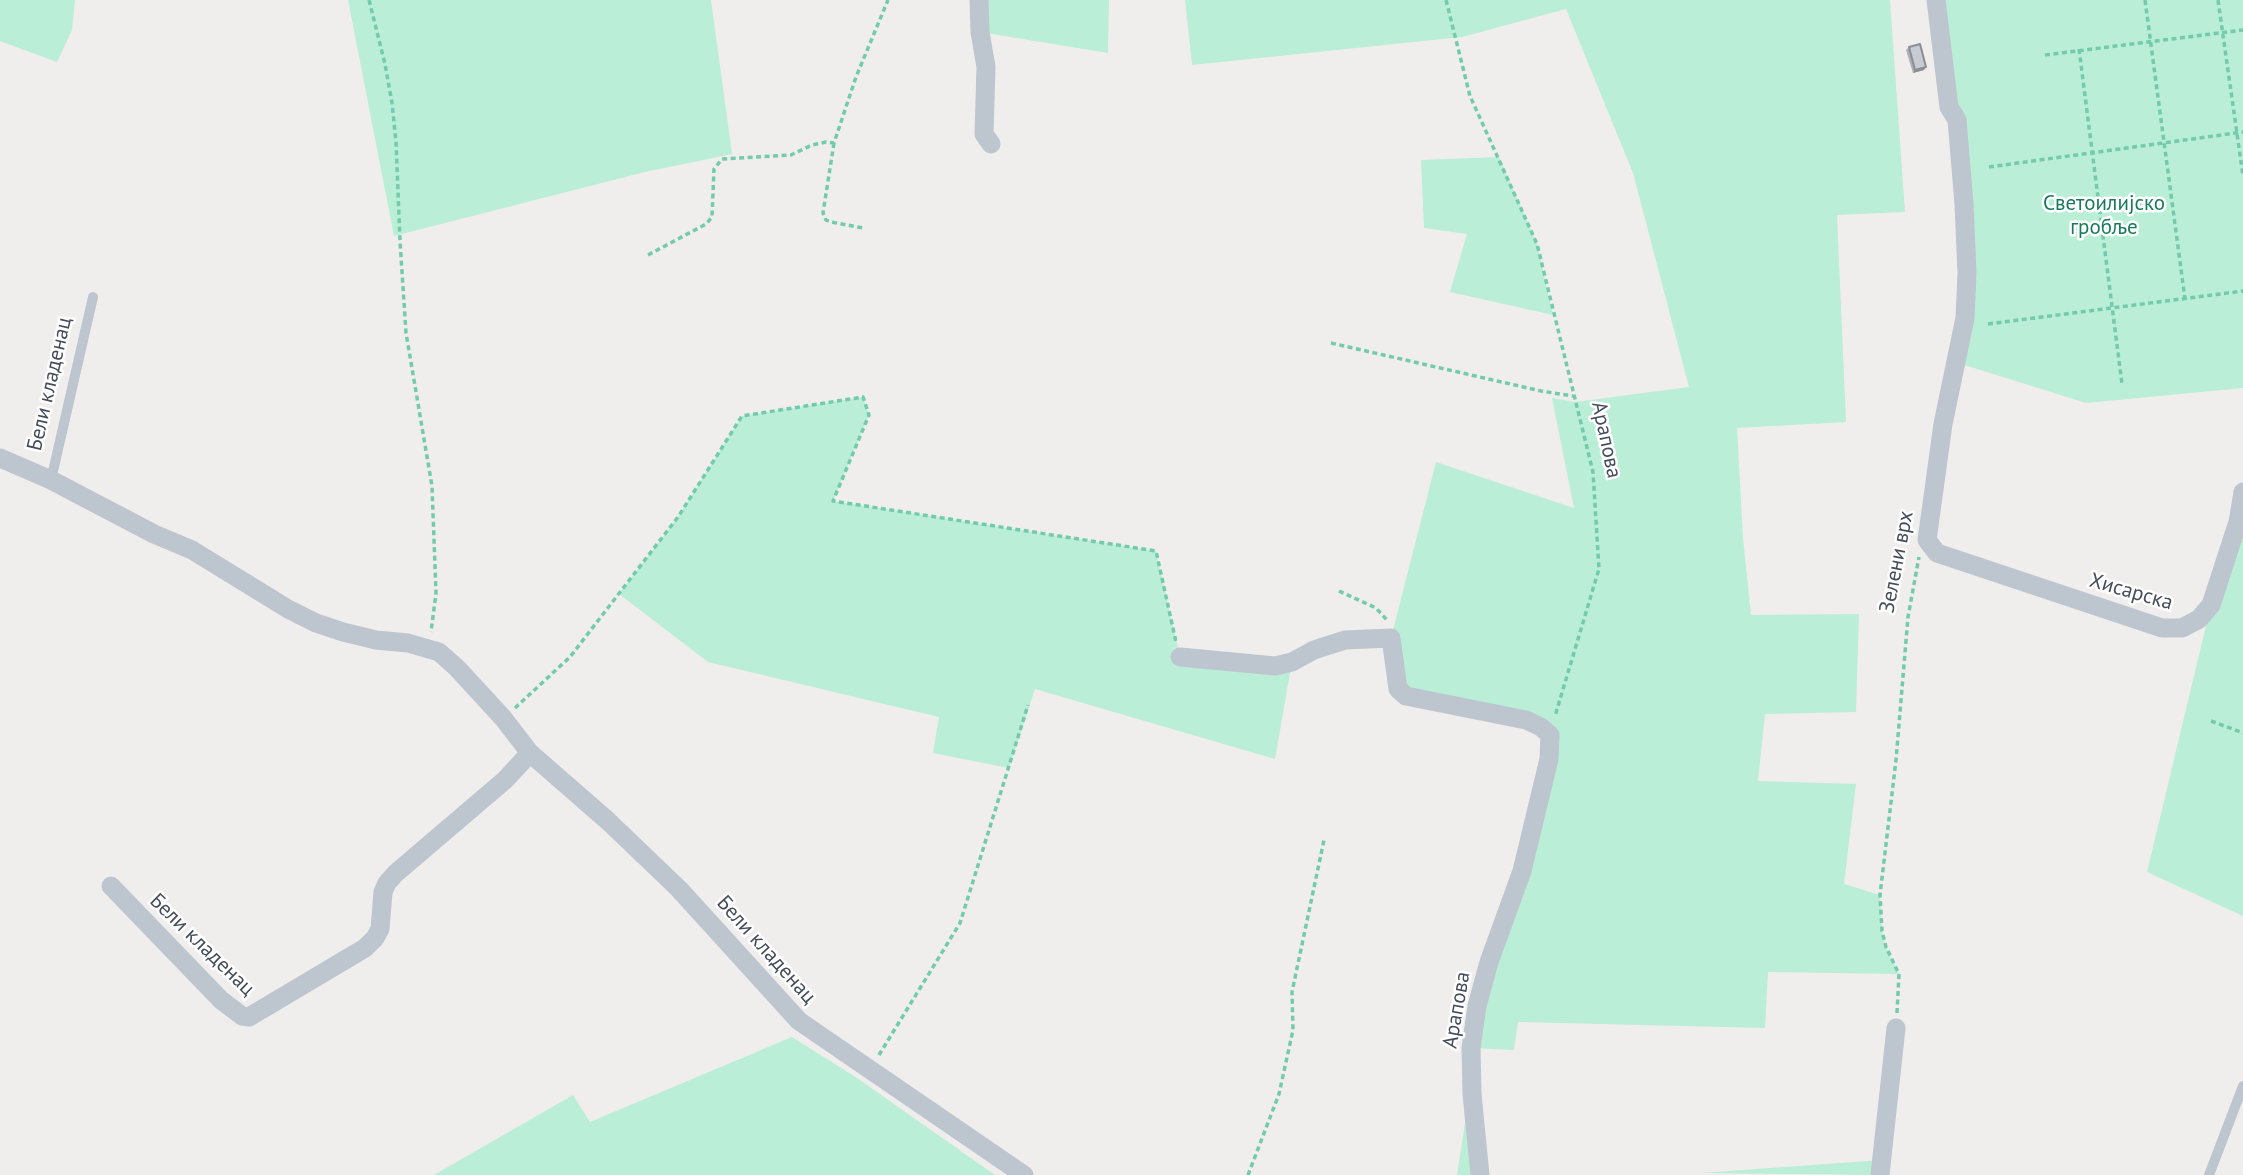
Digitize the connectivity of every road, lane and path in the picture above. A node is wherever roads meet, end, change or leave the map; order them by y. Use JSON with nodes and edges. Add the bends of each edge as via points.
{"nodes":[{"id":1,"x":369,"y":0,"type":"edge"},
{"id":2,"x":888,"y":0,"type":"edge"},
{"id":3,"x":979,"y":0,"type":"edge"},
{"id":4,"x":1446,"y":0,"type":"edge"},
{"id":5,"x":1936,"y":0,"type":"edge"},
{"id":6,"x":2145,"y":0,"type":"edge"},
{"id":7,"x":2218,"y":0,"type":"edge"},
{"id":8,"x":2243,"y":30,"type":"edge"},
{"id":9,"x":2222,"y":33,"type":"junction"},
{"id":10,"x":2151,"y":41,"type":"junction"},
{"id":11,"x":2079,"y":49,"type":"junction"},
{"id":12,"x":2045,"y":55,"type":"dead end"},
{"id":13,"x":2243,"y":132,"type":"edge"},
{"id":14,"x":2237,"y":133,"type":"junction"},
{"id":15,"x":834,"y":143,"type":"junction"},
{"id":16,"x":2164,"y":143,"type":"junction"},
{"id":17,"x":991,"y":144,"type":"dead end"},
{"id":18,"x":2094,"y":152,"type":"junction"},
{"id":19,"x":1989,"y":167,"type":"dead end"},
{"id":20,"x":2243,"y":176,"type":"edge"},
{"id":21,"x":863,"y":228,"type":"dead end"},
{"id":22,"x":648,"y":255,"type":"dead end"},
{"id":23,"x":2243,"y":291,"type":"edge"},
{"id":24,"x":93,"y":297,"type":"dead end"},
{"id":25,"x":2185,"y":299,"type":"junction"},
{"id":26,"x":2113,"y":308,"type":"junction"},
{"id":27,"x":1988,"y":324,"type":"dead end"},
{"id":28,"x":1331,"y":343,"type":"dead end"},
{"id":29,"x":2122,"y":384,"type":"dead end"},
{"id":30,"x":1573,"y":396,"type":"junction"},
{"id":31,"x":0,"y":458,"type":"edge"},
{"id":32,"x":51,"y":481,"type":"junction"},
{"id":33,"x":2243,"y":492,"type":"edge"},
{"id":34,"x":2241,"y":522,"type":"edge"},
{"id":35,"x":1927,"y":540,"type":"junction"},
{"id":36,"x":1339,"y":591,"type":"dead end"},
{"id":37,"x":1391,"y":638,"type":"junction"},
{"id":38,"x":427,"y":647,"type":"junction"},
{"id":39,"x":1180,"y":657,"type":"joint"},
{"id":40,"x":1028,"y":705,"type":"dead end"},
{"id":41,"x":503,"y":718,"type":"junction"},
{"id":42,"x":2211,"y":721,"type":"dead end"},
{"id":43,"x":2243,"y":733,"type":"edge"},
{"id":44,"x":1550,"y":735,"type":"junction"},
{"id":45,"x":530,"y":753,"type":"junction"},
{"id":46,"x":1324,"y":840,"type":"dead end"},
{"id":47,"x":111,"y":886,"type":"dead end"},
{"id":48,"x":1896,"y":1028,"type":"joint"},
{"id":49,"x":869,"y":1072,"type":"junction"},
{"id":50,"x":2243,"y":1086,"type":"edge"},
{"id":51,"x":1024,"y":1175,"type":"edge"},
{"id":52,"x":1248,"y":1175,"type":"edge"},
{"id":53,"x":1480,"y":1175,"type":"edge"},
{"id":54,"x":1880,"y":1175,"type":"edge"},
{"id":55,"x":2209,"y":1175,"type":"edge"}],
"edges":[{"from":1,"to":38,"type":"path","via":[[392,103],[406,333],[432,486],[436,593]]},
{"from":2,"to":15,"type":"path"},
{"from":3,"to":17,"type":"street","via":[[986,67],[984,134]]},
{"from":4,"to":30,"type":"path","via":[[1470,96],[1537,244]]},
{"from":5,"to":35,"type":"street","name":"Зелени врх","via":[[1949,107],[1957,120],[1967,273],[1965,318],[1942,424]]},
{"from":6,"to":10,"type":"path"},
{"from":7,"to":9,"type":"path"},
{"from":8,"to":9,"type":"path"},
{"from":9,"to":10,"type":"path"},
{"from":9,"to":14,"type":"path"},
{"from":10,"to":11,"type":"path"},
{"from":10,"to":16,"type":"path"},
{"from":11,"to":12,"type":"path"},
{"from":11,"to":18,"type":"path"},
{"from":13,"to":14,"type":"path"},
{"from":14,"to":16,"type":"path"},
{"from":14,"to":20,"type":"path"},
{"from":15,"to":21,"type":"path","via":[[823,213],[831,222]]},
{"from":15,"to":22,"type":"path","via":[[812,145],[791,155],[722,159],[714,169],[712,217]]},
{"from":16,"to":18,"type":"path"},
{"from":16,"to":25,"type":"path"},
{"from":18,"to":19,"type":"path"},
{"from":18,"to":26,"type":"path"},
{"from":23,"to":25,"type":"path"},
{"from":24,"to":32,"type":"lane","name":"Бели кладенац"},
{"from":25,"to":26,"type":"path"},
{"from":26,"to":27,"type":"path"},
{"from":26,"to":29,"type":"path"},
{"from":28,"to":30,"type":"path","name":"Арапова"},
{"from":30,"to":44,"type":"path","name":"Арапова","via":[[1593,472],[1599,569]]},
{"from":31,"to":32,"type":"street","name":"Бели кладенац"},
{"from":32,"to":38,"type":"street","name":"Бели кладенац","via":[[215,562],[316,623],[376,640]]},
{"from":33,"to":34,"type":"street","name":"Хисарска"},
{"from":34,"to":35,"type":"street","name":"Хисарска","via":[[2211,605],[2199,619],[2182,628],[2162,628],[1937,552]]},
{"from":35,"to":48,"type":"path","name":"Зелени врх","via":[[1914,572],[1908,617],[1880,895],[1882,931],[1899,974]]},
{"from":36,"to":37,"type":"path","via":[[1376,608],[1391,627]]},
{"from":37,"to":39,"type":"street","via":[[1345,640],[1275,666]]},
{"from":37,"to":44,"type":"street","via":[[1398,690],[1406,696],[1526,720]]},
{"from":38,"to":41,"type":"street","name":"Бели кладенац","via":[[457,668]]},
{"from":39,"to":41,"type":"path","via":[[1156,551],[833,501],[869,415],[863,397],[743,416],[678,517],[570,657]]},
{"from":40,"to":49,"type":"path","via":[[960,923]]},
{"from":41,"to":45,"type":"street","name":"Бели кладенац"},
{"from":42,"to":43,"type":"path"},
{"from":44,"to":53,"type":"street","name":"Арапова","via":[[1549,759],[1522,871],[1477,1006],[1471,1048]]},
{"from":45,"to":47,"type":"street","name":"Бели кладенац","via":[[387,883],[375,938],[345,961],[249,1017],[221,1000]]},
{"from":45,"to":49,"type":"street","name":"Бели кладенац","via":[[680,889],[799,1021]]},
{"from":46,"to":52,"type":"path","via":[[1292,992],[1293,1030],[1279,1094]]},
{"from":48,"to":54,"type":"street"},
{"from":49,"to":51,"type":"street","name":"Бели кладенац"},
{"from":50,"to":55,"type":"lane"}]}
